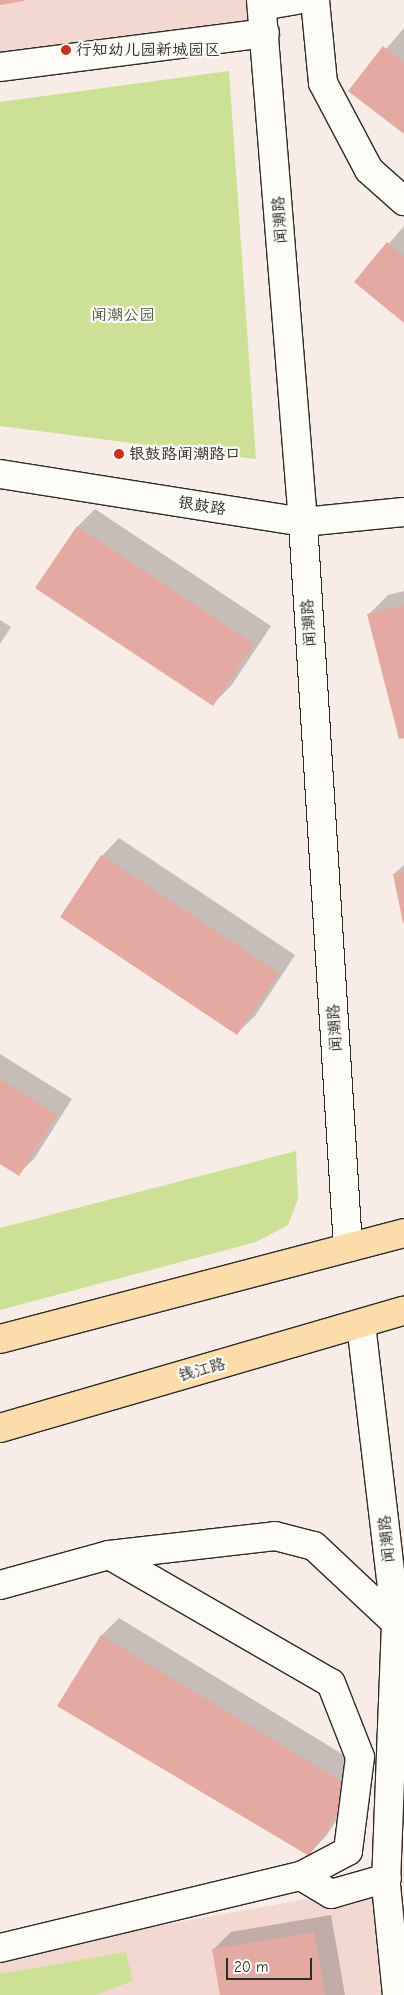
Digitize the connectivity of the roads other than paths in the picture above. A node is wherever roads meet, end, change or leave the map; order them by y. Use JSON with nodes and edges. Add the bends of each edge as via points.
{"nodes":[{"id":1,"x":296,"y":0,"type":"edge"},
{"id":2,"x":315,"y":0,"type":"edge"},
{"id":3,"x":262,"y":3,"type":"edge"},
{"id":4,"x":265,"y":33,"type":"junction"},
{"id":5,"x":0,"y":67,"type":"edge"},
{"id":6,"x":404,"y":201,"type":"edge"},
{"id":7,"x":0,"y":474,"type":"edge"},
{"id":8,"x":404,"y":512,"type":"edge"},
{"id":9,"x":303,"y":522,"type":"junction"},
{"id":10,"x":404,"y":1234,"type":"edge"},
{"id":11,"x":348,"y":1248,"type":"junction"},
{"id":12,"x":404,"y":1311,"type":"edge"},
{"id":13,"x":361,"y":1324,"type":"junction"},
{"id":14,"x":0,"y":1339,"type":"edge"},
{"id":15,"x":0,"y":1428,"type":"edge"},
{"id":16,"x":109,"y":1555,"type":"junction"},
{"id":17,"x":0,"y":1584,"type":"edge"},
{"id":18,"x":396,"y":1623,"type":"junction"},
{"id":19,"x":301,"y":1876,"type":"junction"},
{"id":20,"x":392,"y":1883,"type":"edge"},
{"id":21,"x":0,"y":1948,"type":"edge"},
{"id":22,"x":397,"y":1995,"type":"edge"}],
"edges":[{"from":1,"to":3,"type":"street"},
{"from":2,"to":6,"type":"street","via":[[323,83],[368,170]]},
{"from":3,"to":4,"type":"street","name":"闻潮路"},
{"from":4,"to":5,"type":"street"},
{"from":4,"to":9,"type":"street","name":"闻潮路"},
{"from":7,"to":9,"type":"street","name":"银鼓路"},
{"from":8,"to":9,"type":"street","name":"银鼓路"},
{"from":9,"to":11,"type":"street","name":"闻潮路"},
{"from":10,"to":11,"type":"main road"},
{"from":11,"to":14,"type":"main road"},
{"from":12,"to":13,"type":"main road","name":"钱江路"},
{"from":13,"to":15,"type":"main road","name":"钱江路"},
{"from":13,"to":18,"type":"street","name":"闻潮路"},
{"from":16,"to":17,"type":"street"},
{"from":16,"to":18,"type":"street","via":[[275,1536],[314,1546]]},
{"from":16,"to":19,"type":"street","via":[[331,1684],[360,1757],[348,1851]]},
{"from":18,"to":20,"type":"street","name":"闻潮路"},
{"from":19,"to":20,"type":"street","via":[[331,1894]]},
{"from":19,"to":21,"type":"street"},
{"from":20,"to":22,"type":"street","name":"闻潮路"}]}
